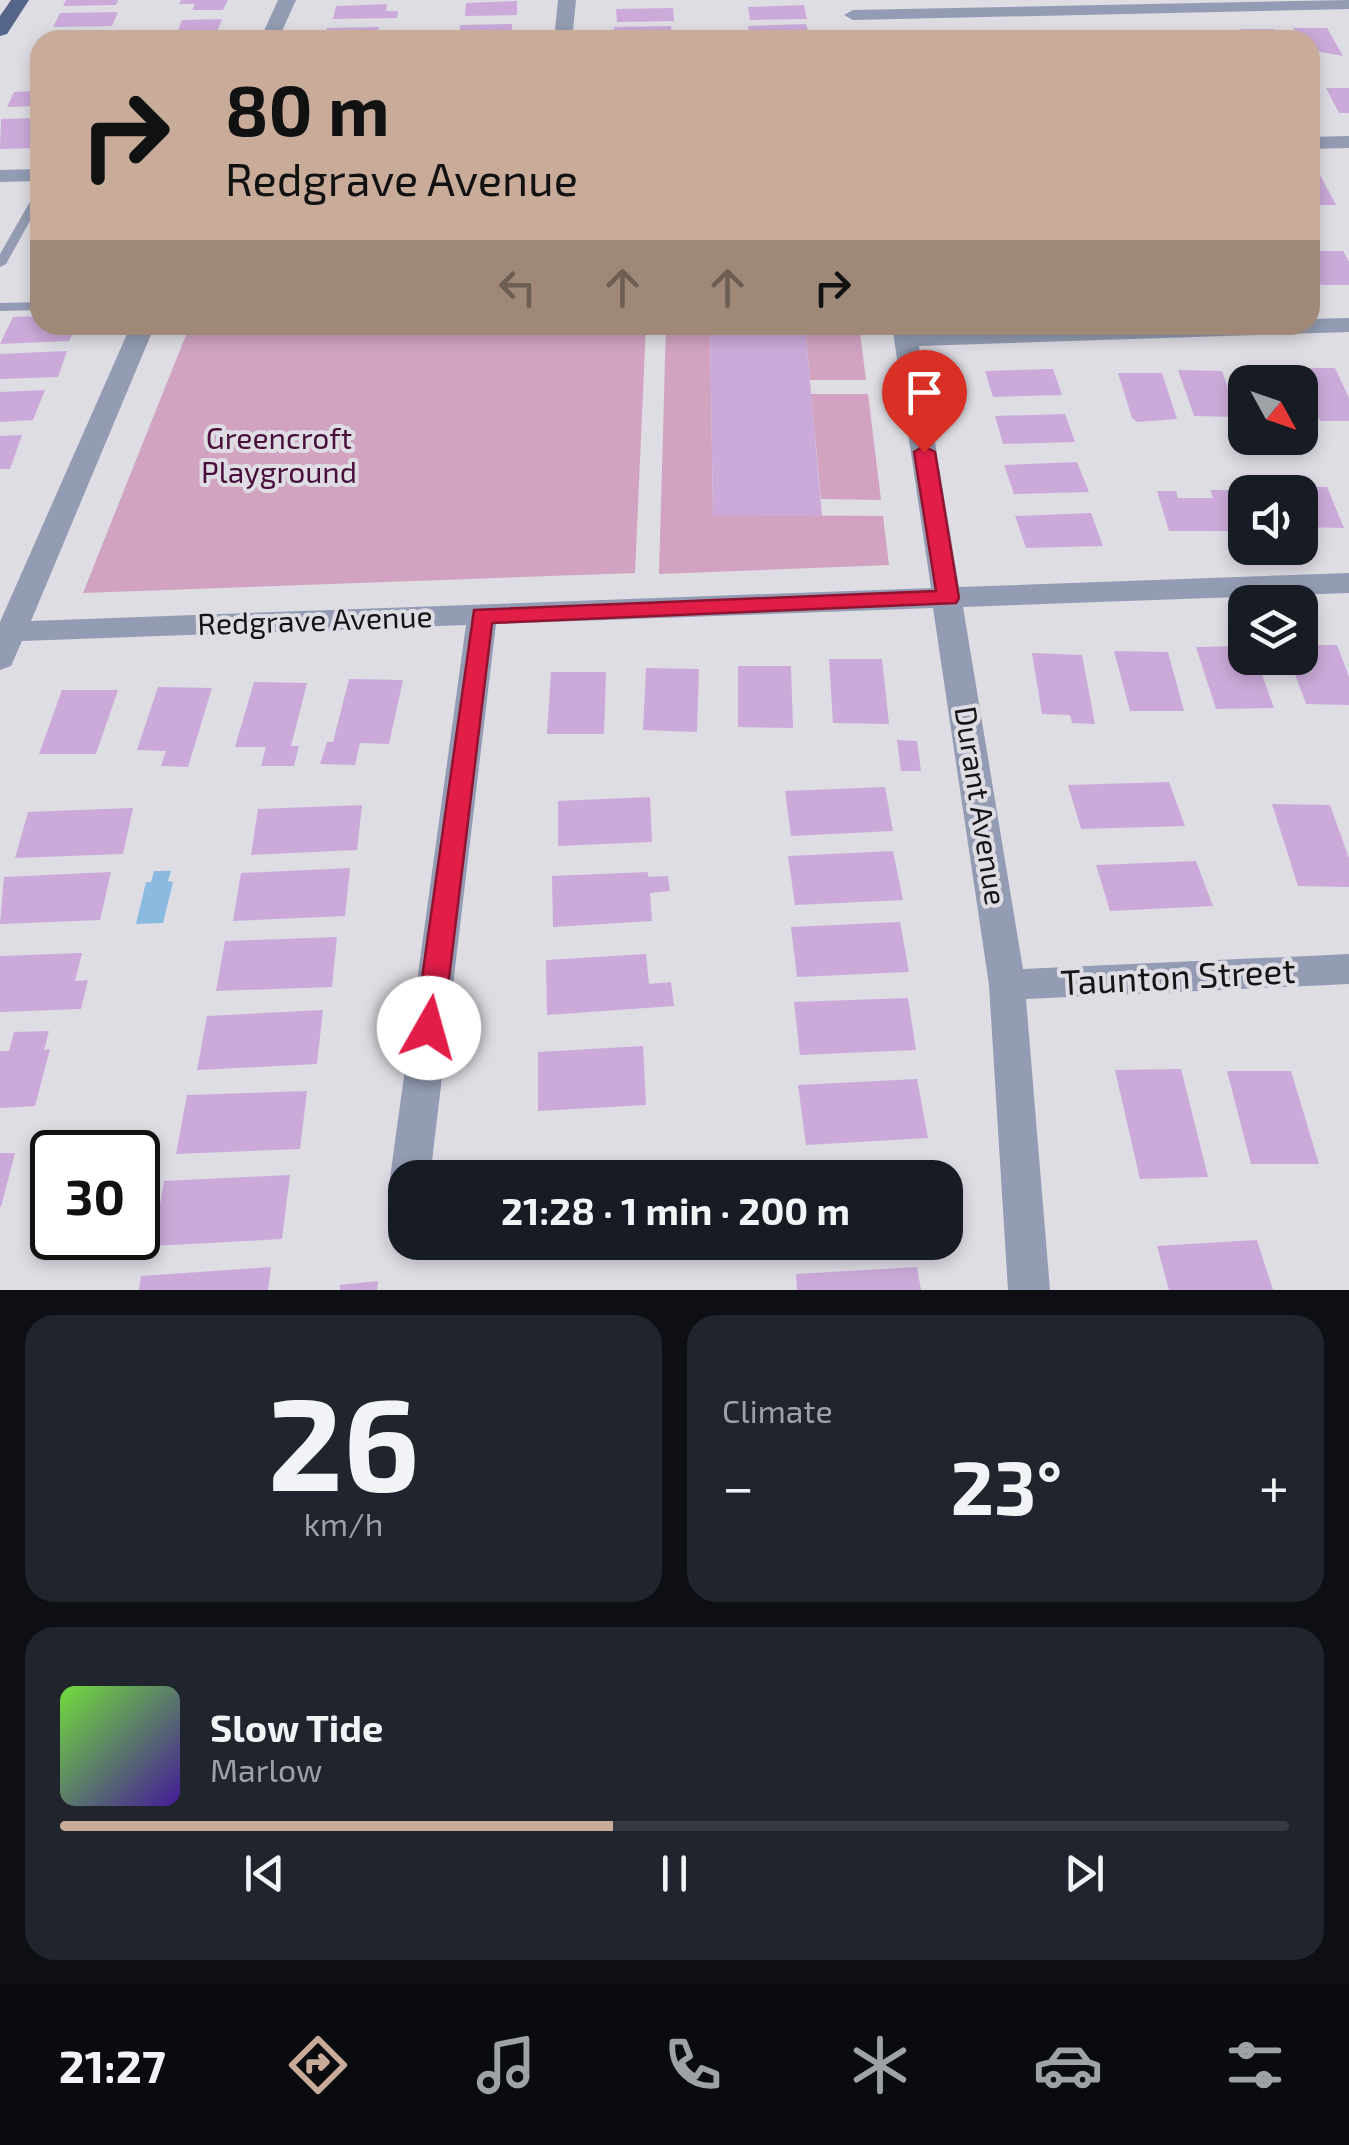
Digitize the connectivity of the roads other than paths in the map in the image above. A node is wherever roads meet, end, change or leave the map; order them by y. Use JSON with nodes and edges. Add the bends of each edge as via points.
{"nodes":[{"id":1,"x":20,"y":0,"type":"edge"},
{"id":2,"x":287,"y":0,"type":"edge"},
{"id":3,"x":567,"y":0,"type":"edge"},
{"id":4,"x":1349,"y":4,"type":"edge"},
{"id":5,"x":852,"y":8,"type":"edge"},
{"id":6,"x":0,"y":30,"type":"edge"},
{"id":7,"x":274,"y":30,"type":"edge"},
{"id":8,"x":564,"y":30,"type":"edge"},
{"id":9,"x":1320,"y":142,"type":"edge"},
{"id":10,"x":1349,"y":142,"type":"edge"},
{"id":11,"x":30,"y":175,"type":"edge"},
{"id":12,"x":0,"y":176,"type":"edge"},
{"id":13,"x":30,"y":211,"type":"edge"},
{"id":14,"x":0,"y":264,"type":"edge"},
{"id":15,"x":30,"y":306,"type":"edge"},
{"id":16,"x":0,"y":308,"type":"edge"},
{"id":17,"x":1320,"y":325,"type":"edge"},
{"id":18,"x":1349,"y":325,"type":"edge"},
{"id":19,"x":139,"y":335,"type":"edge"},
{"id":20,"x":905,"y":335,"type":"edge"},
{"id":21,"x":1349,"y":582,"type":"edge"},
{"id":22,"x":948,"y":598,"type":"junction"},
{"id":23,"x":482,"y":616,"type":"junction"},
{"id":24,"x":6,"y":631,"type":"edge"},
{"id":25,"x":0,"y":660,"type":"edge"},
{"id":26,"x":1349,"y":969,"type":"edge"},
{"id":27,"x":1008,"y":985,"type":"junction"},
{"id":28,"x":412,"y":1160,"type":"edge"},
{"id":29,"x":1030,"y":1290,"type":"edge"}],
"edges":[{"from":1,"to":6,"type":"main road"},
{"from":2,"to":7,"type":"street"},
{"from":3,"to":8,"type":"street"},
{"from":4,"to":5,"type":"street"},
{"from":9,"to":10,"type":"street"},
{"from":11,"to":12,"type":"street"},
{"from":13,"to":14,"type":"lane"},
{"from":15,"to":16,"type":"lane"},
{"from":17,"to":18,"type":"street"},
{"from":19,"to":24,"type":"street"},
{"from":20,"to":22,"type":"street","name":"Durant Avenue"},
{"from":21,"to":22,"type":"street","name":"Redgrave Avenue"},
{"from":22,"to":23,"type":"street","name":"Redgrave Avenue"},
{"from":22,"to":27,"type":"street","name":"Durant Avenue"},
{"from":23,"to":24,"type":"street","name":"Redgrave Avenue"},
{"from":23,"to":28,"type":"street"},
{"from":24,"to":25,"type":"street"},
{"from":26,"to":27,"type":"street","name":"Taunton Street"},
{"from":27,"to":29,"type":"street","name":"Durant Avenue"}]}
